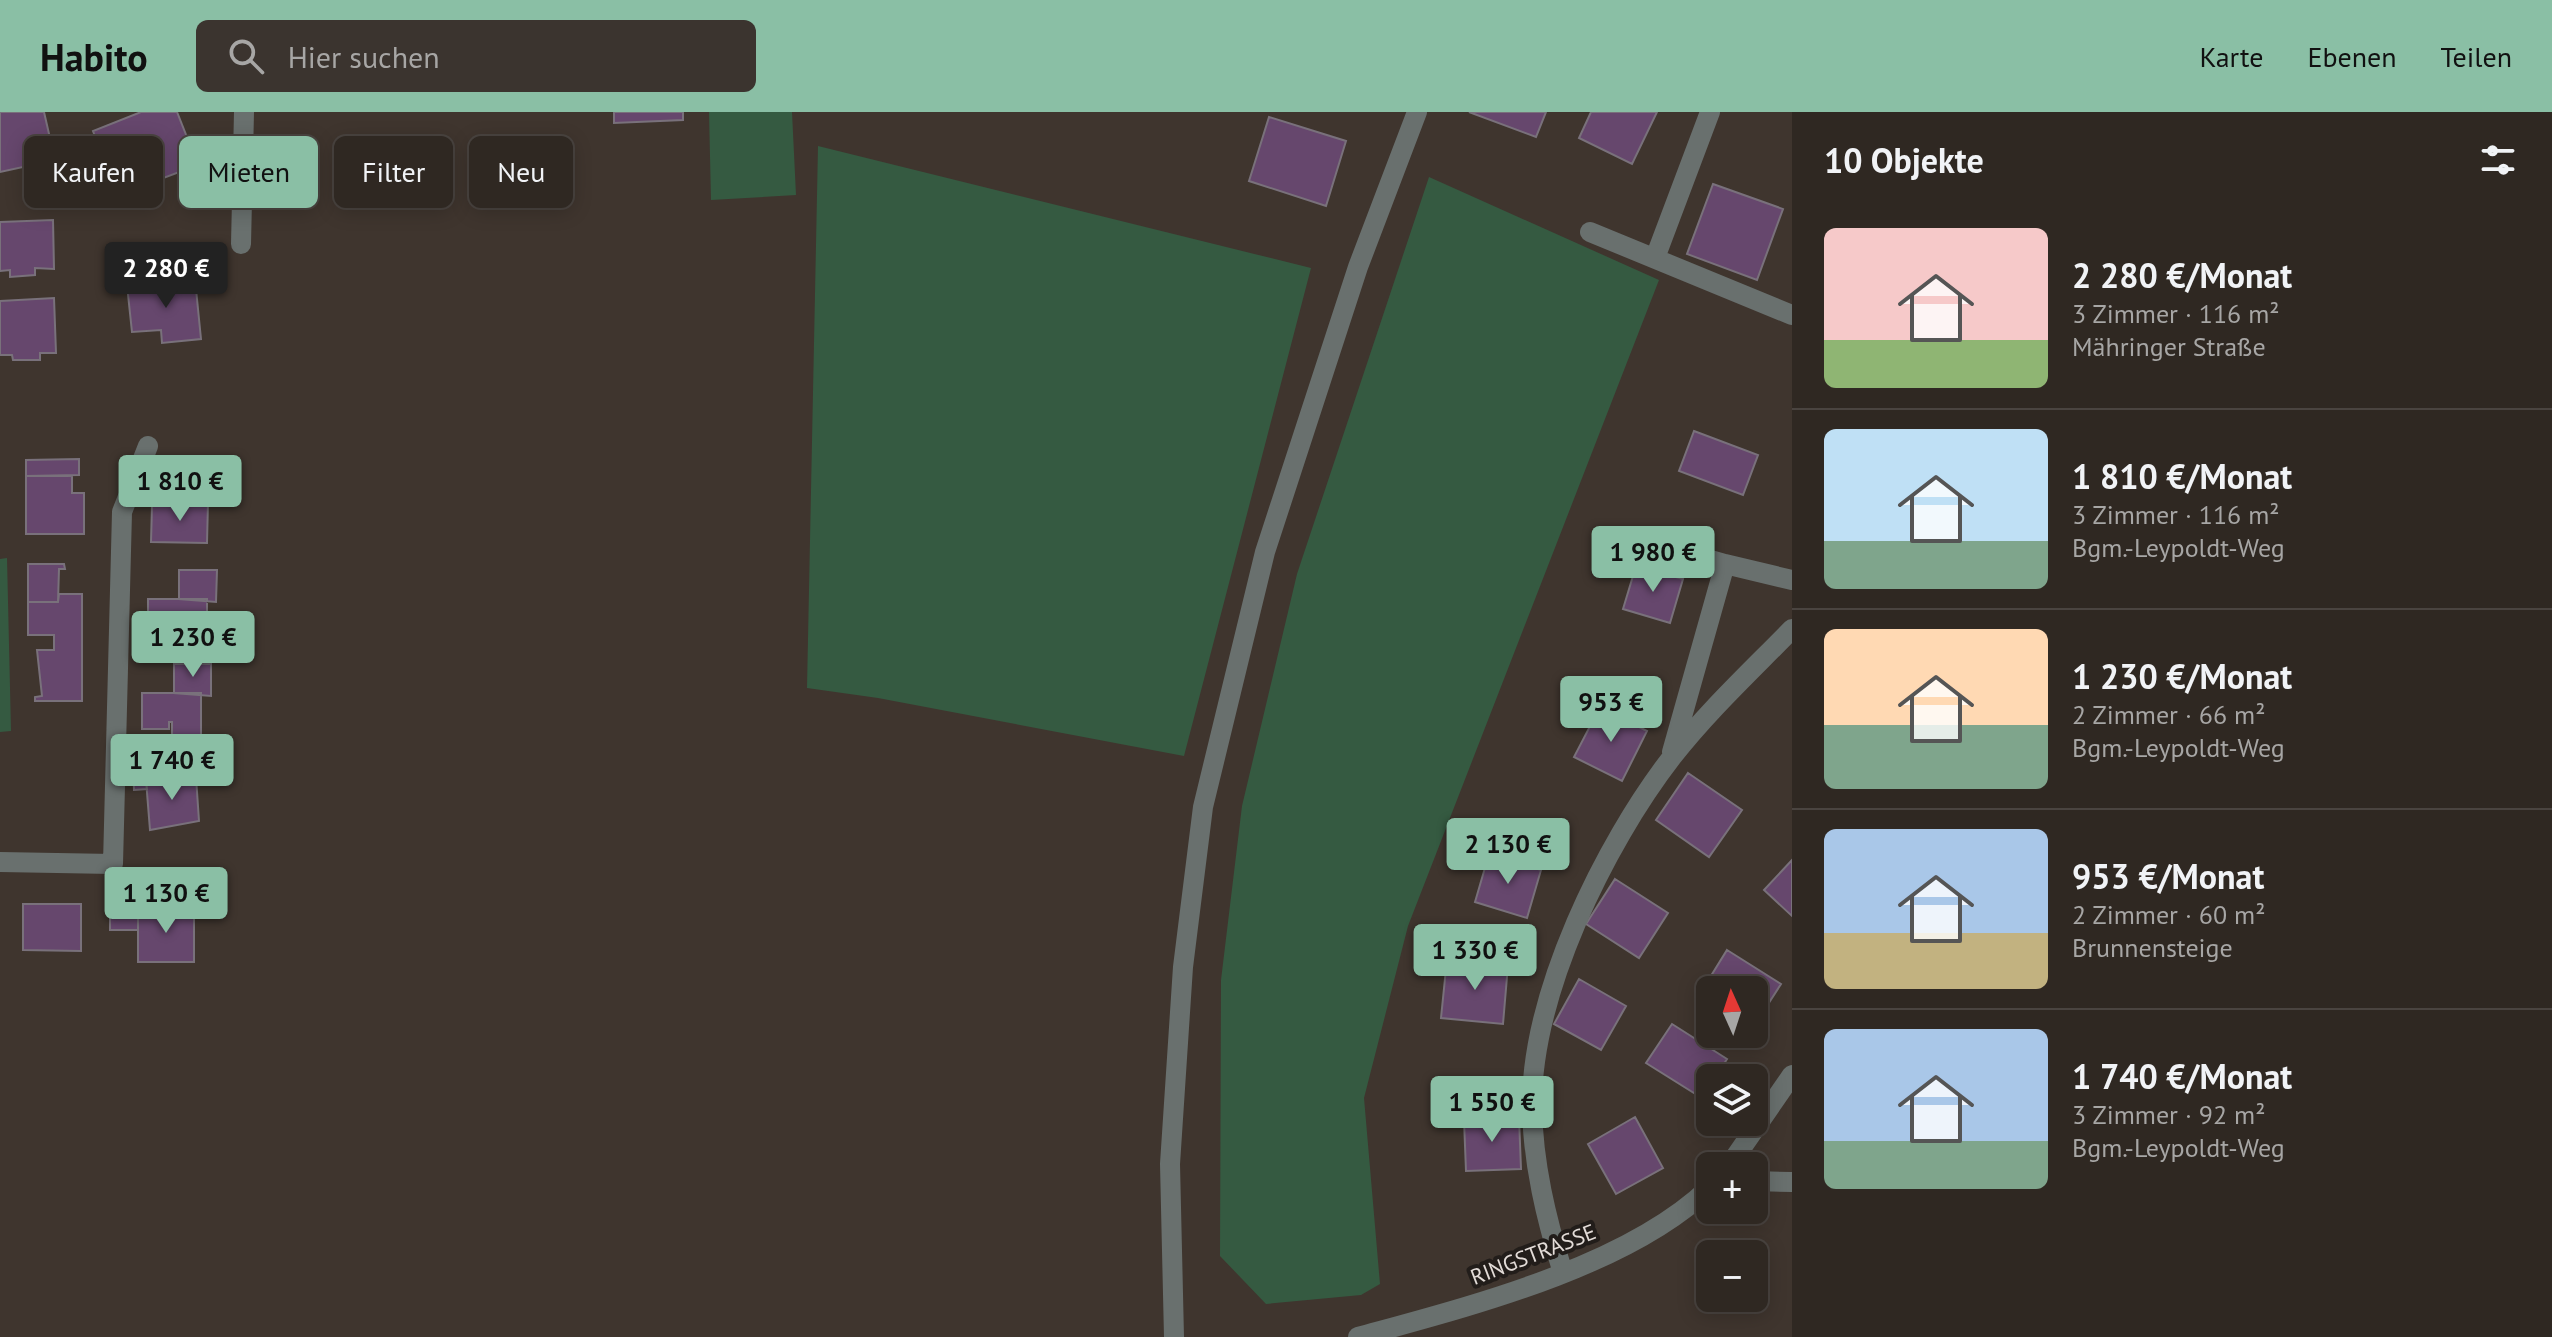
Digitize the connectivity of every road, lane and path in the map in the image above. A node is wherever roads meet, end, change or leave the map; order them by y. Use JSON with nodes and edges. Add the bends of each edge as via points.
{"nodes":[{"id":1,"x":244,"y":112,"type":"edge"},
{"id":2,"x":1417,"y":112,"type":"edge"},
{"id":3,"x":1710,"y":112,"type":"edge"},
{"id":4,"x":1590,"y":232,"type":"dead end"},
{"id":5,"x":241,"y":244,"type":"dead end"},
{"id":6,"x":1655,"y":258,"type":"junction"},
{"id":7,"x":1792,"y":315,"type":"edge"},
{"id":8,"x":148,"y":446,"type":"dead end"},
{"id":9,"x":1634,"y":538,"type":"dead end"},
{"id":10,"x":1725,"y":564,"type":"junction"},
{"id":11,"x":1792,"y":580,"type":"edge"},
{"id":12,"x":1792,"y":629,"type":"edge"},
{"id":13,"x":1670,"y":760,"type":"junction"},
{"id":14,"x":0,"y":862,"type":"edge"},
{"id":15,"x":1792,"y":1075,"type":"edge"},
{"id":16,"x":1739,"y":1152,"type":"edge"},
{"id":17,"x":1768,"y":1181,"type":"edge"},
{"id":18,"x":1792,"y":1182,"type":"edge"},
{"id":19,"x":1696,"y":1198,"type":"edge"},
{"id":20,"x":1563,"y":1273,"type":"junction"},
{"id":21,"x":1174,"y":1337,"type":"edge"},
{"id":22,"x":1358,"y":1337,"type":"edge"}],
"edges":[{"from":1,"to":5,"type":"street"},
{"from":2,"to":21,"type":"street","via":[[1358,267],[1265,552],[1203,807],[1183,967],[1172,1134]]},
{"from":3,"to":6,"type":"street"},
{"from":4,"to":6,"type":"street"},
{"from":6,"to":7,"type":"street"},
{"from":8,"to":14,"type":"street","via":[[122,512],[113,864]]},
{"from":9,"to":10,"type":"street"},
{"from":10,"to":11,"type":"street"},
{"from":10,"to":13,"type":"street"},
{"from":12,"to":13,"type":"street"},
{"from":13,"to":20,"type":"street","via":[[1599,871],[1567,944],[1540,1039],[1532,1105],[1536,1156],[1543,1209]]},
{"from":15,"to":16,"type":"street"},
{"from":17,"to":18,"type":"street"},
{"from":19,"to":20,"type":"street","name":"RINGSTRASSE","via":[[1655,1230]]},
{"from":20,"to":22,"type":"street","name":"RINGSTRASSE"}]}
